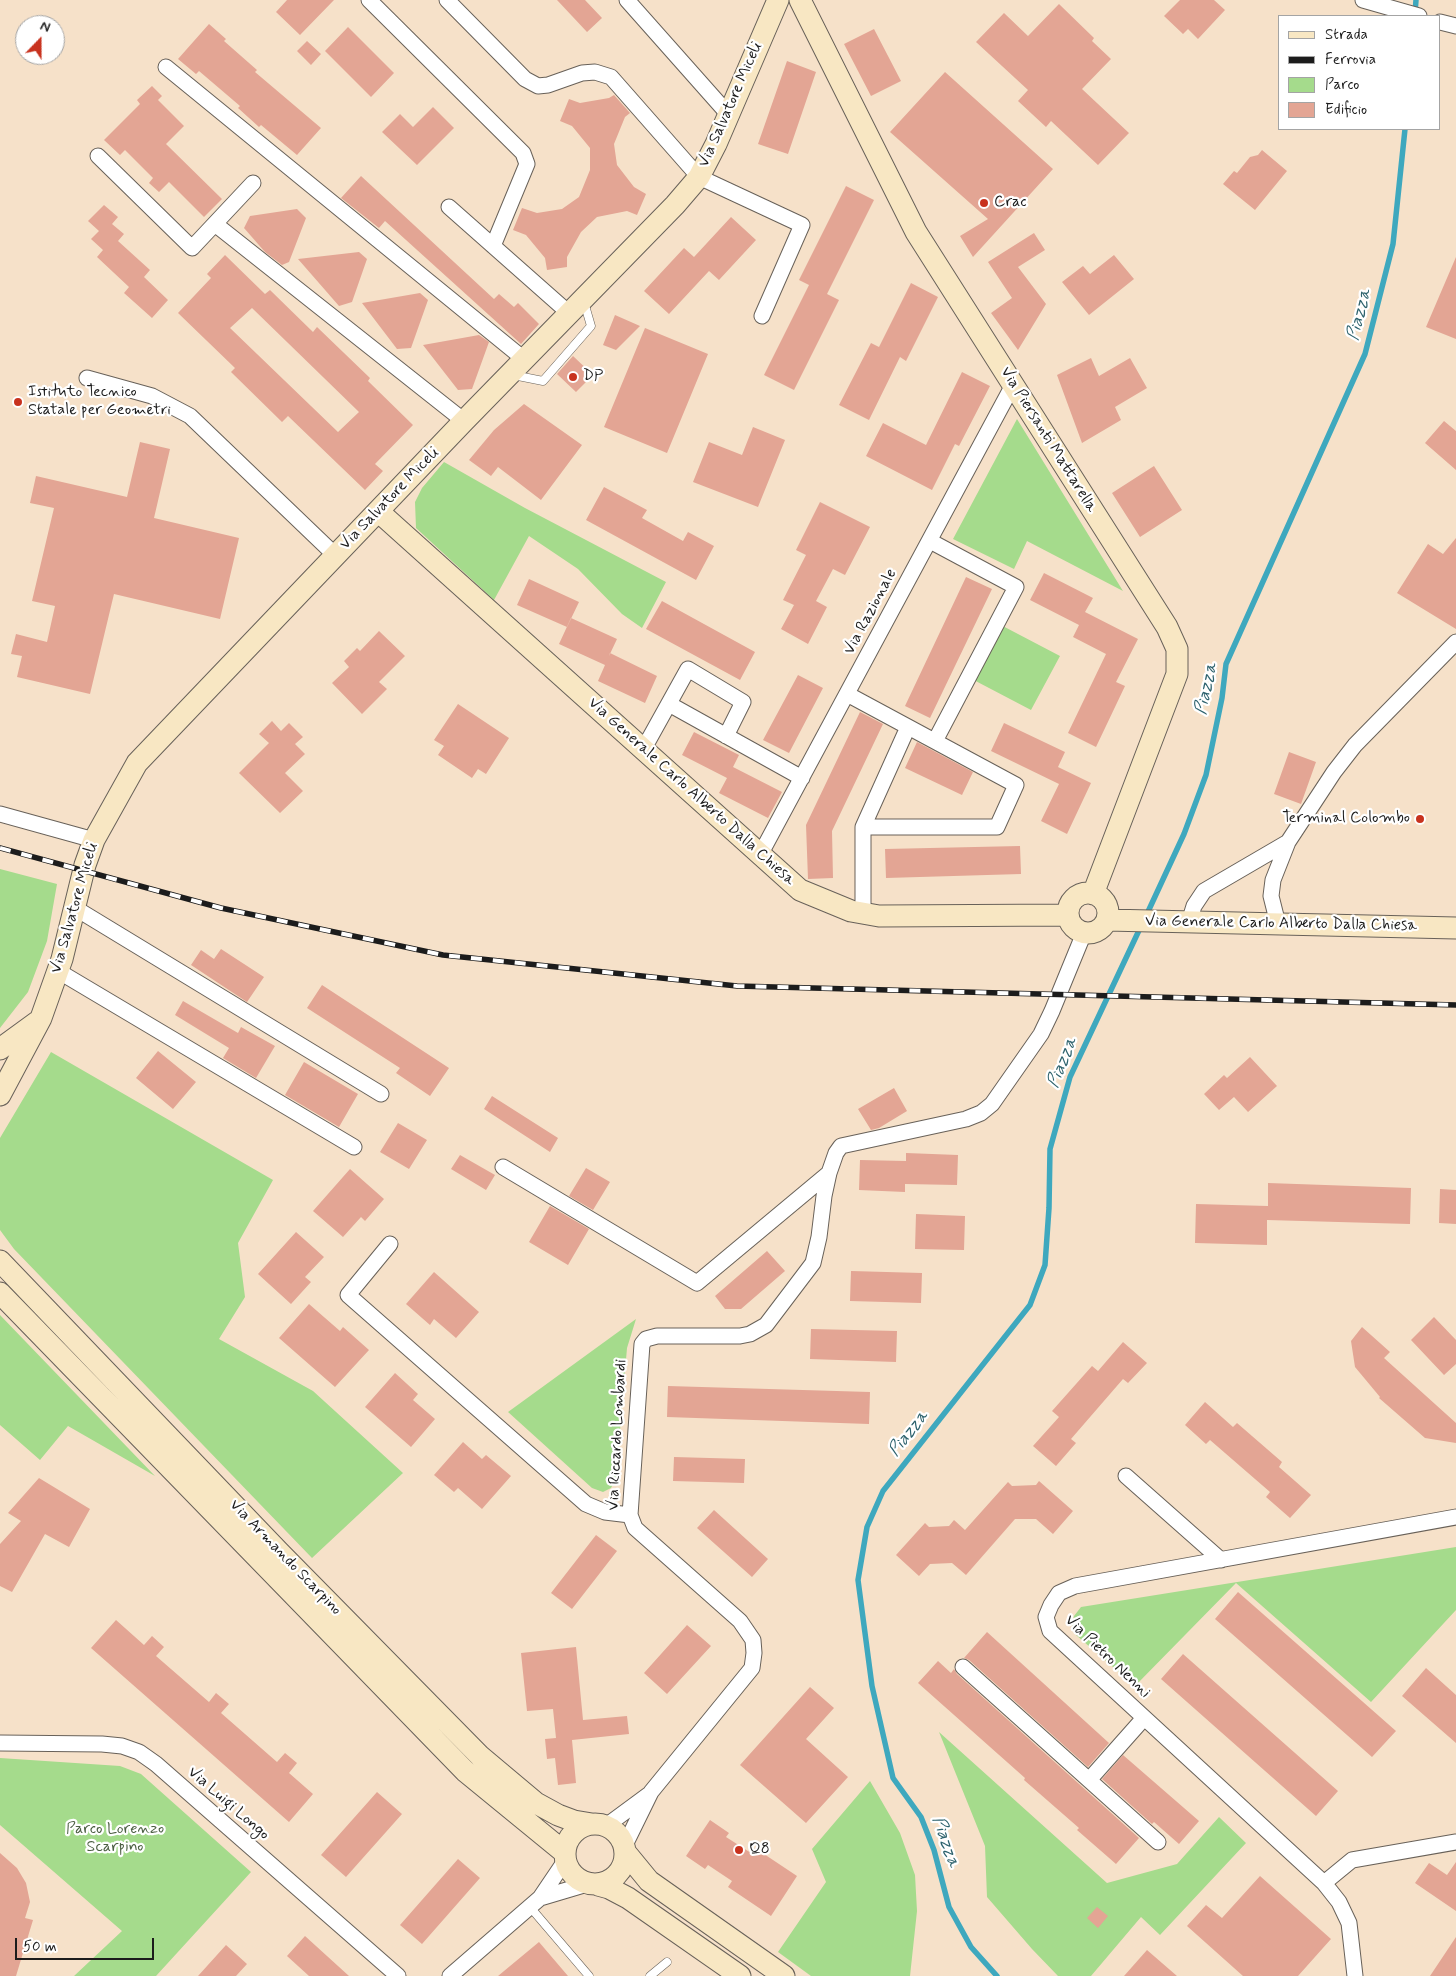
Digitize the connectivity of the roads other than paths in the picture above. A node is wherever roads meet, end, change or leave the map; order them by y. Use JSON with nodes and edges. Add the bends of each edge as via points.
{"nodes":[{"id":1,"x":369,"y":0,"type":"edge"},
{"id":2,"x":447,"y":0,"type":"edge"},
{"id":3,"x":627,"y":0,"type":"edge"},
{"id":4,"x":778,"y":0,"type":"edge"},
{"id":5,"x":800,"y":0,"type":"edge"},
{"id":6,"x":1369,"y":2,"type":"edge"},
{"id":7,"x":1415,"y":15,"type":"edge"},
{"id":8,"x":1441,"y":22,"type":"edge"},
{"id":9,"x":1456,"y":26,"type":"edge"},
{"id":10,"x":166,"y":67,"type":"dead end"},
{"id":11,"x":729,"y":115,"type":"junction"},
{"id":12,"x":98,"y":156,"type":"dead end"},
{"id":13,"x":699,"y":177,"type":"junction"},
{"id":14,"x":253,"y":183,"type":"dead end"},
{"id":15,"x":448,"y":207,"type":"dead end"},
{"id":16,"x":215,"y":224,"type":"junction"},
{"id":17,"x":493,"y":246,"type":"junction"},
{"id":18,"x":577,"y":307,"type":"junction"},
{"id":19,"x":762,"y":316,"type":"dead end"},
{"id":20,"x":525,"y":360,"type":"junction"},
{"id":21,"x":510,"y":375,"type":"junction"},
{"id":22,"x":88,"y":378,"type":"dead end"},
{"id":23,"x":1014,"y":385,"type":"junction"},
{"id":24,"x":464,"y":422,"type":"junction"},
{"id":25,"x":379,"y":512,"type":"junction"},
{"id":26,"x":930,"y":541,"type":"junction"},
{"id":27,"x":336,"y":556,"type":"junction"},
{"id":28,"x":1456,"y":642,"type":"edge"},
{"id":29,"x":847,"y":694,"type":"junction"},
{"id":30,"x":669,"y":704,"type":"junction"},
{"id":31,"x":908,"y":727,"type":"junction"},
{"id":32,"x":726,"y":736,"type":"junction"},
{"id":33,"x":935,"y":741,"type":"junction"},
{"id":34,"x":643,"y":750,"type":"junction"},
{"id":35,"x":802,"y":778,"type":"junction"},
{"id":36,"x":0,"y":814,"type":"edge"},
{"id":37,"x":863,"y":827,"type":"junction"},
{"id":38,"x":94,"y":840,"type":"junction"},
{"id":39,"x":1288,"y":842,"type":"junction"},
{"id":40,"x":760,"y":855,"type":"junction"},
{"id":41,"x":1093,"y":894,"type":"junction"},
{"id":42,"x":75,"y":908,"type":"junction"},
{"id":43,"x":863,"y":913,"type":"junction"},
{"id":44,"x":1068,"y":914,"type":"junction"},
{"id":45,"x":1116,"y":920,"type":"junction"},
{"id":46,"x":1456,"y":920,"type":"edge"},
{"id":47,"x":1189,"y":922,"type":"junction"},
{"id":48,"x":1278,"y":924,"type":"junction"},
{"id":49,"x":1430,"y":928,"type":"junction"},
{"id":50,"x":1456,"y":928,"type":"edge"},
{"id":51,"x":1084,"y":933,"type":"junction"},
{"id":52,"x":58,"y":971,"type":"junction"},
{"id":53,"x":41,"y":1018,"type":"junction"},
{"id":54,"x":0,"y":1049,"type":"edge"},
{"id":55,"x":381,"y":1094,"type":"dead end"},
{"id":56,"x":0,"y":1095,"type":"edge"},
{"id":57,"x":354,"y":1147,"type":"dead end"},
{"id":58,"x":503,"y":1167,"type":"dead end"},
{"id":59,"x":829,"y":1173,"type":"junction"},
{"id":60,"x":390,"y":1244,"type":"dead end"},
{"id":61,"x":0,"y":1261,"type":"edge"},
{"id":62,"x":0,"y":1293,"type":"edge"},
{"id":63,"x":1126,"y":1476,"type":"dead end"},
{"id":64,"x":630,"y":1515,"type":"junction"},
{"id":65,"x":1456,"y":1517,"type":"edge"},
{"id":66,"x":1221,"y":1560,"type":"junction"},
{"id":67,"x":963,"y":1667,"type":"dead end"},
{"id":68,"x":1144,"y":1718,"type":"junction"},
{"id":69,"x":0,"y":1743,"type":"edge"},
{"id":70,"x":1089,"y":1780,"type":"junction"},
{"id":71,"x":651,"y":1792,"type":"junction"},
{"id":72,"x":599,"y":1825,"type":"junction"},
{"id":73,"x":1158,"y":1842,"type":"dead end"},
{"id":74,"x":1456,"y":1842,"type":"edge"},
{"id":75,"x":625,"y":1849,"type":"junction"},
{"id":76,"x":565,"y":1856,"type":"junction"},
{"id":77,"x":1324,"y":1883,"type":"junction"},
{"id":78,"x":592,"y":1884,"type":"junction"},
{"id":79,"x":535,"y":1902,"type":"junction"},
{"id":80,"x":668,"y":1962,"type":"dead end"},
{"id":81,"x":398,"y":1976,"type":"edge"},
{"id":82,"x":450,"y":1976,"type":"edge"},
{"id":83,"x":588,"y":1976,"type":"edge"},
{"id":84,"x":650,"y":1976,"type":"edge"},
{"id":85,"x":740,"y":1976,"type":"edge"},
{"id":86,"x":784,"y":1976,"type":"edge"},
{"id":87,"x":1355,"y":1976,"type":"edge"}],
"edges":[{"from":1,"to":17,"type":"street","via":[[524,153],[527,164]]},
{"from":2,"to":13,"type":"street","via":[[525,78],[538,86],[595,72],[610,77]]},
{"from":3,"to":11,"type":"street"},
{"from":4,"to":11,"type":"street","name":"Via Salvatore Miceli"},
{"from":5,"to":23,"type":"street","name":"Via Piersanti Mattarella","via":[[916,232]]},
{"from":6,"to":7,"type":"street"},
{"from":8,"to":9,"type":"street"},
{"from":10,"to":20,"type":"street"},
{"from":11,"to":13,"type":"street","name":"Via Salvatore Miceli"},
{"from":12,"to":16,"type":"street","via":[[192,248]]},
{"from":13,"to":18,"type":"street","name":"Via Salvatore Miceli"},
{"from":13,"to":19,"type":"street","via":[[802,225]]},
{"from":14,"to":16,"type":"street"},
{"from":15,"to":17,"type":"street"},
{"from":16,"to":24,"type":"street"},
{"from":17,"to":18,"type":"street"},
{"from":18,"to":20,"type":"street","name":"Via Salvatore Miceli"},
{"from":18,"to":21,"type":"lane","via":[[591,326],[543,380]]},
{"from":20,"to":21,"type":"street","name":"Via Salvatore Miceli"},
{"from":21,"to":24,"type":"street","name":"Via Salvatore Miceli"},
{"from":22,"to":27,"type":"street","via":[[152,396],[190,416]]},
{"from":23,"to":26,"type":"street","name":"Via Razionale"},
{"from":23,"to":41,"type":"street","name":"Via Piersanti Mattarella","via":[[1167,627],[1177,648],[1177,674]]},
{"from":24,"to":25,"type":"street","name":"Via Salvatore Miceli"},
{"from":25,"to":27,"type":"street","name":"Via Salvatore Miceli"},
{"from":25,"to":34,"type":"street","name":"Via Generale Carlo Alberto Dalla Chiesa"},
{"from":26,"to":29,"type":"street","name":"Via Razionale"},
{"from":26,"to":33,"type":"street","via":[[1016,587]]},
{"from":27,"to":38,"type":"street","name":"Via Salvatore Miceli","via":[[137,763]]},
{"from":28,"to":39,"type":"street","via":[[1355,745]]},
{"from":29,"to":31,"type":"street"},
{"from":29,"to":35,"type":"street","name":"Via Razionale"},
{"from":30,"to":32,"type":"street"},
{"from":30,"to":32,"type":"street","via":[[688,669],[744,702]]},
{"from":30,"to":34,"type":"street"},
{"from":31,"to":33,"type":"street"},
{"from":31,"to":37,"type":"street"},
{"from":32,"to":35,"type":"street"},
{"from":33,"to":37,"type":"street","via":[[1016,785],[997,828]]},
{"from":34,"to":40,"type":"street","name":"Via Generale Carlo Alberto Dalla Chiesa"},
{"from":35,"to":40,"type":"street","name":"Via Razionale"},
{"from":36,"to":38,"type":"street"},
{"from":37,"to":43,"type":"street"},
{"from":38,"to":42,"type":"street","name":"Via Salvatore Miceli"},
{"from":39,"to":47,"type":"street","via":[[1204,891]]},
{"from":39,"to":48,"type":"street","via":[[1273,880],[1271,896]]},
{"from":40,"to":43,"type":"street","name":"Via Generale Carlo Alberto Dalla Chiesa","via":[[800,890]]},
{"from":41,"to":44,"type":"street","via":[[1081,894],[1075,898]]},
{"from":41,"to":45,"type":"street","via":[[1099,897]]},
{"from":42,"to":52,"type":"street","name":"Via Salvatore Miceli"},
{"from":42,"to":55,"type":"street"},
{"from":43,"to":44,"type":"street","name":"Via Generale Carlo Alberto Dalla Chiesa","via":[[879,916]]},
{"from":44,"to":51,"type":"street","via":[[1072,926]]},
{"from":45,"to":47,"type":"street","name":"Via Generale Carlo Alberto Dalla Chiesa"},
{"from":45,"to":51,"type":"street"},
{"from":46,"to":49,"type":"street"},
{"from":47,"to":48,"type":"street","name":"Via Generale Carlo Alberto Dalla Chiesa"},
{"from":48,"to":49,"type":"street","name":"Via Generale Carlo Alberto Dalla Chiesa"},
{"from":49,"to":50,"type":"street","name":"Via Generale Carlo Alberto Dalla Chiesa"},
{"from":51,"to":59,"type":"street","name":"Via Riccardo Lombardi","via":[[1041,1034],[992,1104],[966,1119],[841,1146]]},
{"from":52,"to":53,"type":"street","name":"Via Salvatore Miceli"},
{"from":52,"to":57,"type":"street"},
{"from":53,"to":54,"type":"street"},
{"from":53,"to":56,"type":"street","name":"Via Salvatore Miceli"},
{"from":58,"to":59,"type":"street","via":[[697,1283]]},
{"from":59,"to":64,"type":"street","name":"Via Riccardo Lombardi","via":[[813,1263],[766,1325],[740,1336],[657,1336],[646,1339],[642,1344]]},
{"from":60,"to":64,"type":"street","via":[[348,1295],[586,1504],[605,1512]]},
{"from":61,"to":72,"type":"street","name":"Via Armando Scarpino","via":[[265,1538],[480,1756],[536,1803],[574,1821]]},
{"from":62,"to":76,"type":"street","name":"Via Armando Scarpino","via":[[466,1772]]},
{"from":63,"to":66,"type":"street"},
{"from":64,"to":71,"type":"street","name":"Via Riccardo Lombardi","via":[[634,1528],[740,1621],[753,1640],[754,1653],[752,1668]]},
{"from":65,"to":66,"type":"street","name":"Via Pietro Nenni"},
{"from":66,"to":68,"type":"street","name":"Via Pietro Nenni","via":[[1075,1586],[1059,1594],[1051,1605],[1046,1617],[1050,1631]]},
{"from":67,"to":70,"type":"street"},
{"from":68,"to":70,"type":"street"},
{"from":68,"to":77,"type":"street","name":"Via Pietro Nenni"},
{"from":69,"to":81,"type":"street","name":"Via Luigi Longo","via":[[102,1744],[139,1752]]},
{"from":70,"to":73,"type":"street"},
{"from":71,"to":72,"type":"street","name":"Via Riccardo Lombardi"},
{"from":71,"to":75,"type":"street","name":"Via Riccardo Lombardi"},
{"from":72,"to":75,"type":"street","via":[[612,1829],[621,1838]]},
{"from":72,"to":76,"type":"street","via":[[576,1830],[570,1836]]},
{"from":74,"to":77,"type":"street","via":[[1352,1860]]},
{"from":75,"to":78,"type":"street","via":[[621,1872],[607,1883]]},
{"from":75,"to":86,"type":"street","via":[[649,1881]]},
{"from":76,"to":78,"type":"street","via":[[568,1869],[576,1879]]},
{"from":76,"to":79,"type":"street"},
{"from":77,"to":87,"type":"street","name":"Via Pietro Nenni","via":[[1339,1902],[1349,1923]]},
{"from":78,"to":79,"type":"street"},
{"from":78,"to":85,"type":"street","via":[[610,1888],[628,1898]]},
{"from":79,"to":82,"type":"street"},
{"from":79,"to":83,"type":"lane"},
{"from":80,"to":84,"type":"lane"}]}
